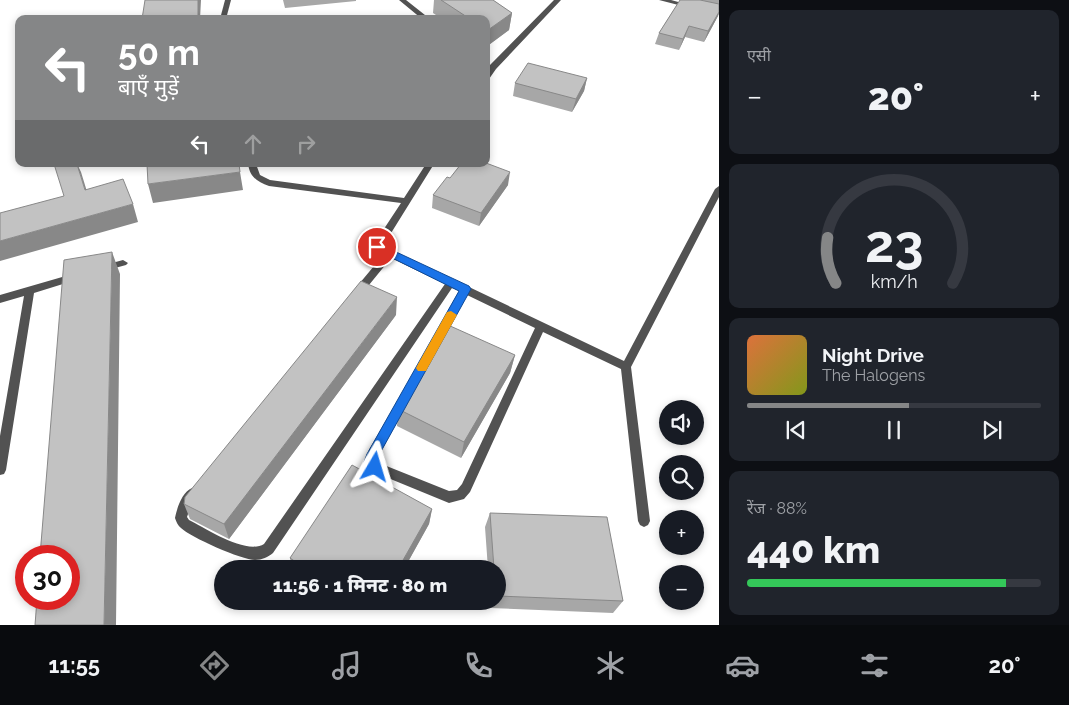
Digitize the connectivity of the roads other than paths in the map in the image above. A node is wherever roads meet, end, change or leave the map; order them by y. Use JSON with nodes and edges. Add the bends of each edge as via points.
{"nodes":[{"id":1,"x":228,"y":0,"type":"edge"},
{"id":2,"x":402,"y":0,"type":"edge"},
{"id":3,"x":558,"y":0,"type":"edge"},
{"id":4,"x":662,"y":0,"type":"edge"},
{"id":5,"x":700,"y":8,"type":"edge"},
{"id":6,"x":224,"y":15,"type":"edge"},
{"id":7,"x":422,"y":15,"type":"edge"},
{"id":8,"x":490,"y":64,"type":"edge"},
{"id":9,"x":252,"y":167,"type":"edge"},
{"id":10,"x":428,"y":167,"type":"edge"},
{"id":11,"x":719,"y":189,"type":"edge"},
{"id":12,"x":407,"y":201,"type":"junction"},
{"id":13,"x":390,"y":253,"type":"junction"},
{"id":14,"x":123,"y":263,"type":"dead end"},
{"id":15,"x":451,"y":282,"type":"junction"},
{"id":16,"x":466,"y":289,"type":"junction"},
{"id":17,"x":30,"y":290,"type":"junction"},
{"id":18,"x":0,"y":300,"type":"edge"},
{"id":19,"x":351,"y":300,"type":"edge"},
{"id":20,"x":541,"y":326,"type":"junction"},
{"id":21,"x":626,"y":367,"type":"junction"},
{"id":22,"x":0,"y":470,"type":"edge"},
{"id":23,"x":196,"y":488,"type":"edge"},
{"id":24,"x":644,"y":521,"type":"dead end"}],
"edges":[{"from":1,"to":6,"type":"street"},
{"from":2,"to":7,"type":"street"},
{"from":3,"to":8,"type":"street"},
{"from":4,"to":5,"type":"street"},
{"from":9,"to":12,"type":"street","via":[[259,180],[269,184]]},
{"from":10,"to":12,"type":"street"},
{"from":11,"to":21,"type":"street"},
{"from":12,"to":13,"type":"street","via":[[377,247]]},
{"from":13,"to":15,"type":"street"},
{"from":13,"to":19,"type":"street"},
{"from":14,"to":17,"type":"street"},
{"from":15,"to":16,"type":"street"},
{"from":15,"to":23,"type":"street","via":[[273,544],[264,552],[252,554],[237,550],[185,524],[181,518],[183,509]]},
{"from":16,"to":20,"type":"street"},
{"from":16,"to":20,"type":"street","via":[[447,332],[373,454],[371,462],[375,467],[449,497],[460,495],[466,488],[519,362]]},
{"from":17,"to":18,"type":"street"},
{"from":17,"to":22,"type":"street"},
{"from":20,"to":21,"type":"street"},
{"from":21,"to":24,"type":"street"}]}
